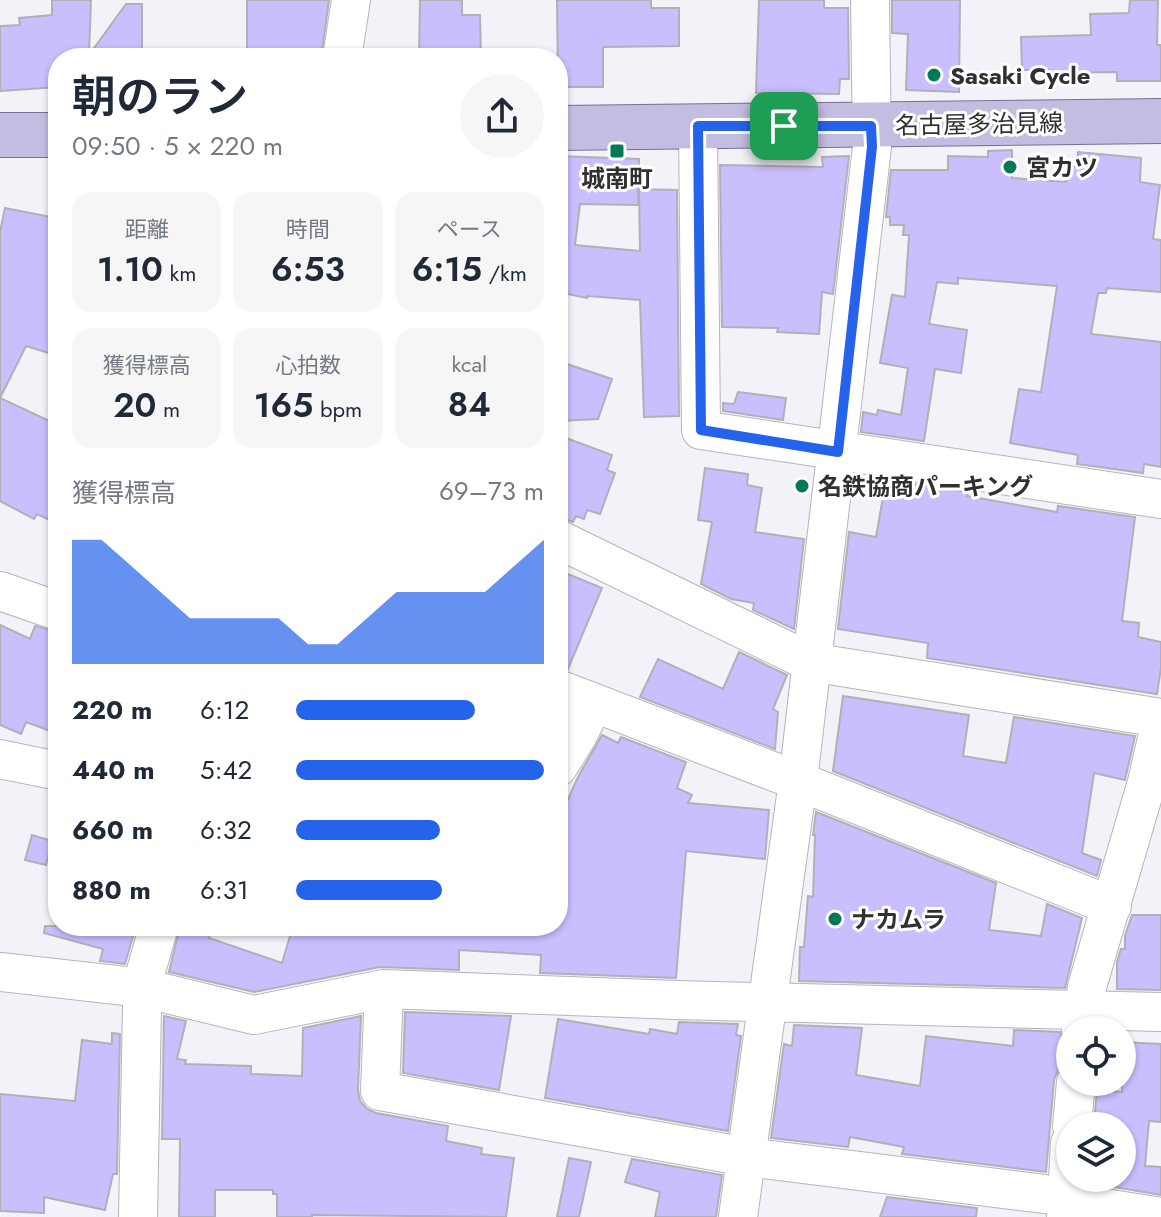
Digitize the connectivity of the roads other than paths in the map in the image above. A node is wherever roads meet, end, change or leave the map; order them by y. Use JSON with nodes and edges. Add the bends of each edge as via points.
{"nodes":[{"id":1,"x":351,"y":0,"type":"edge"},
{"id":2,"x":870,"y":0,"type":"edge"},
{"id":3,"x":344,"y":48,"type":"edge"},
{"id":4,"x":1161,"y":121,"type":"edge"},
{"id":5,"x":698,"y":126,"type":"junction"},
{"id":6,"x":871,"y":126,"type":"junction"},
{"id":7,"x":568,"y":128,"type":"edge"},
{"id":8,"x":0,"y":135,"type":"edge"},
{"id":9,"x":48,"y":135,"type":"edge"},
{"id":10,"x":838,"y":452,"type":"junction"},
{"id":11,"x":1161,"y":499,"type":"edge"},
{"id":12,"x":568,"y":544,"type":"edge"},
{"id":13,"x":0,"y":591,"type":"edge"},
{"id":14,"x":48,"y":597,"type":"edge"},
{"id":15,"x":810,"y":662,"type":"junction"},
{"id":16,"x":568,"y":693,"type":"edge"},
{"id":17,"x":593,"y":704,"type":"junction"},
{"id":18,"x":1161,"y":720,"type":"edge"},
{"id":19,"x":568,"y":751,"type":"edge"},
{"id":20,"x":0,"y":759,"type":"edge"},
{"id":21,"x":48,"y":769,"type":"edge"},
{"id":22,"x":798,"y":781,"type":"junction"},
{"id":23,"x":1154,"y":783,"type":"edge"},
{"id":24,"x":1112,"y":906,"type":"junction"},
{"id":25,"x":156,"y":936,"type":"edge"},
{"id":26,"x":0,"y":972,"type":"edge"},
{"id":27,"x":143,"y":988,"type":"junction"},
{"id":28,"x":384,"y":989,"type":"junction"},
{"id":29,"x":769,"y":1002,"type":"junction"},
{"id":30,"x":1161,"y":1012,"type":"edge"},
{"id":31,"x":1083,"y":1016,"type":"edge"},
{"id":32,"x":1122,"y":1016,"type":"edge"},
{"id":33,"x":1056,"y":1019,"type":"edge"},
{"id":34,"x":747,"y":1157,"type":"junction"},
{"id":35,"x":1067,"y":1205,"type":"edge"},
{"id":36,"x":138,"y":1217,"type":"edge"},
{"id":37,"x":738,"y":1217,"type":"edge"},
{"id":38,"x":1161,"y":1217,"type":"edge"}],
"edges":[{"from":1,"to":3,"type":"street"},
{"from":2,"to":6,"type":"street"},
{"from":4,"to":6,"type":"main road","name":"名古屋多治見線"},
{"from":5,"to":6,"type":"main road","name":"名古屋多治見線"},
{"from":5,"to":7,"type":"main road","name":"名古屋多治見線"},
{"from":5,"to":10,"type":"street","via":[[701,430]]},
{"from":6,"to":10,"type":"street"},
{"from":8,"to":9,"type":"main road"},
{"from":10,"to":11,"type":"street"},
{"from":10,"to":15,"type":"street"},
{"from":12,"to":15,"type":"street"},
{"from":13,"to":14,"type":"street"},
{"from":15,"to":18,"type":"street"},
{"from":15,"to":22,"type":"street"},
{"from":16,"to":17,"type":"street"},
{"from":17,"to":19,"type":"street"},
{"from":17,"to":22,"type":"street"},
{"from":18,"to":23,"type":"street"},
{"from":20,"to":21,"type":"street"},
{"from":22,"to":24,"type":"street"},
{"from":22,"to":29,"type":"street"},
{"from":23,"to":24,"type":"street"},
{"from":24,"to":31,"type":"street"},
{"from":25,"to":27,"type":"street"},
{"from":26,"to":27,"type":"street"},
{"from":27,"to":28,"type":"street","via":[[254,1015]]},
{"from":27,"to":36,"type":"street"},
{"from":28,"to":29,"type":"street"},
{"from":28,"to":34,"type":"street","via":[[380,1091]]},
{"from":29,"to":33,"type":"street"},
{"from":29,"to":34,"type":"street"},
{"from":30,"to":32,"type":"street"},
{"from":34,"to":35,"type":"street"},
{"from":34,"to":37,"type":"street"},
{"from":35,"to":38,"type":"street"}]}
